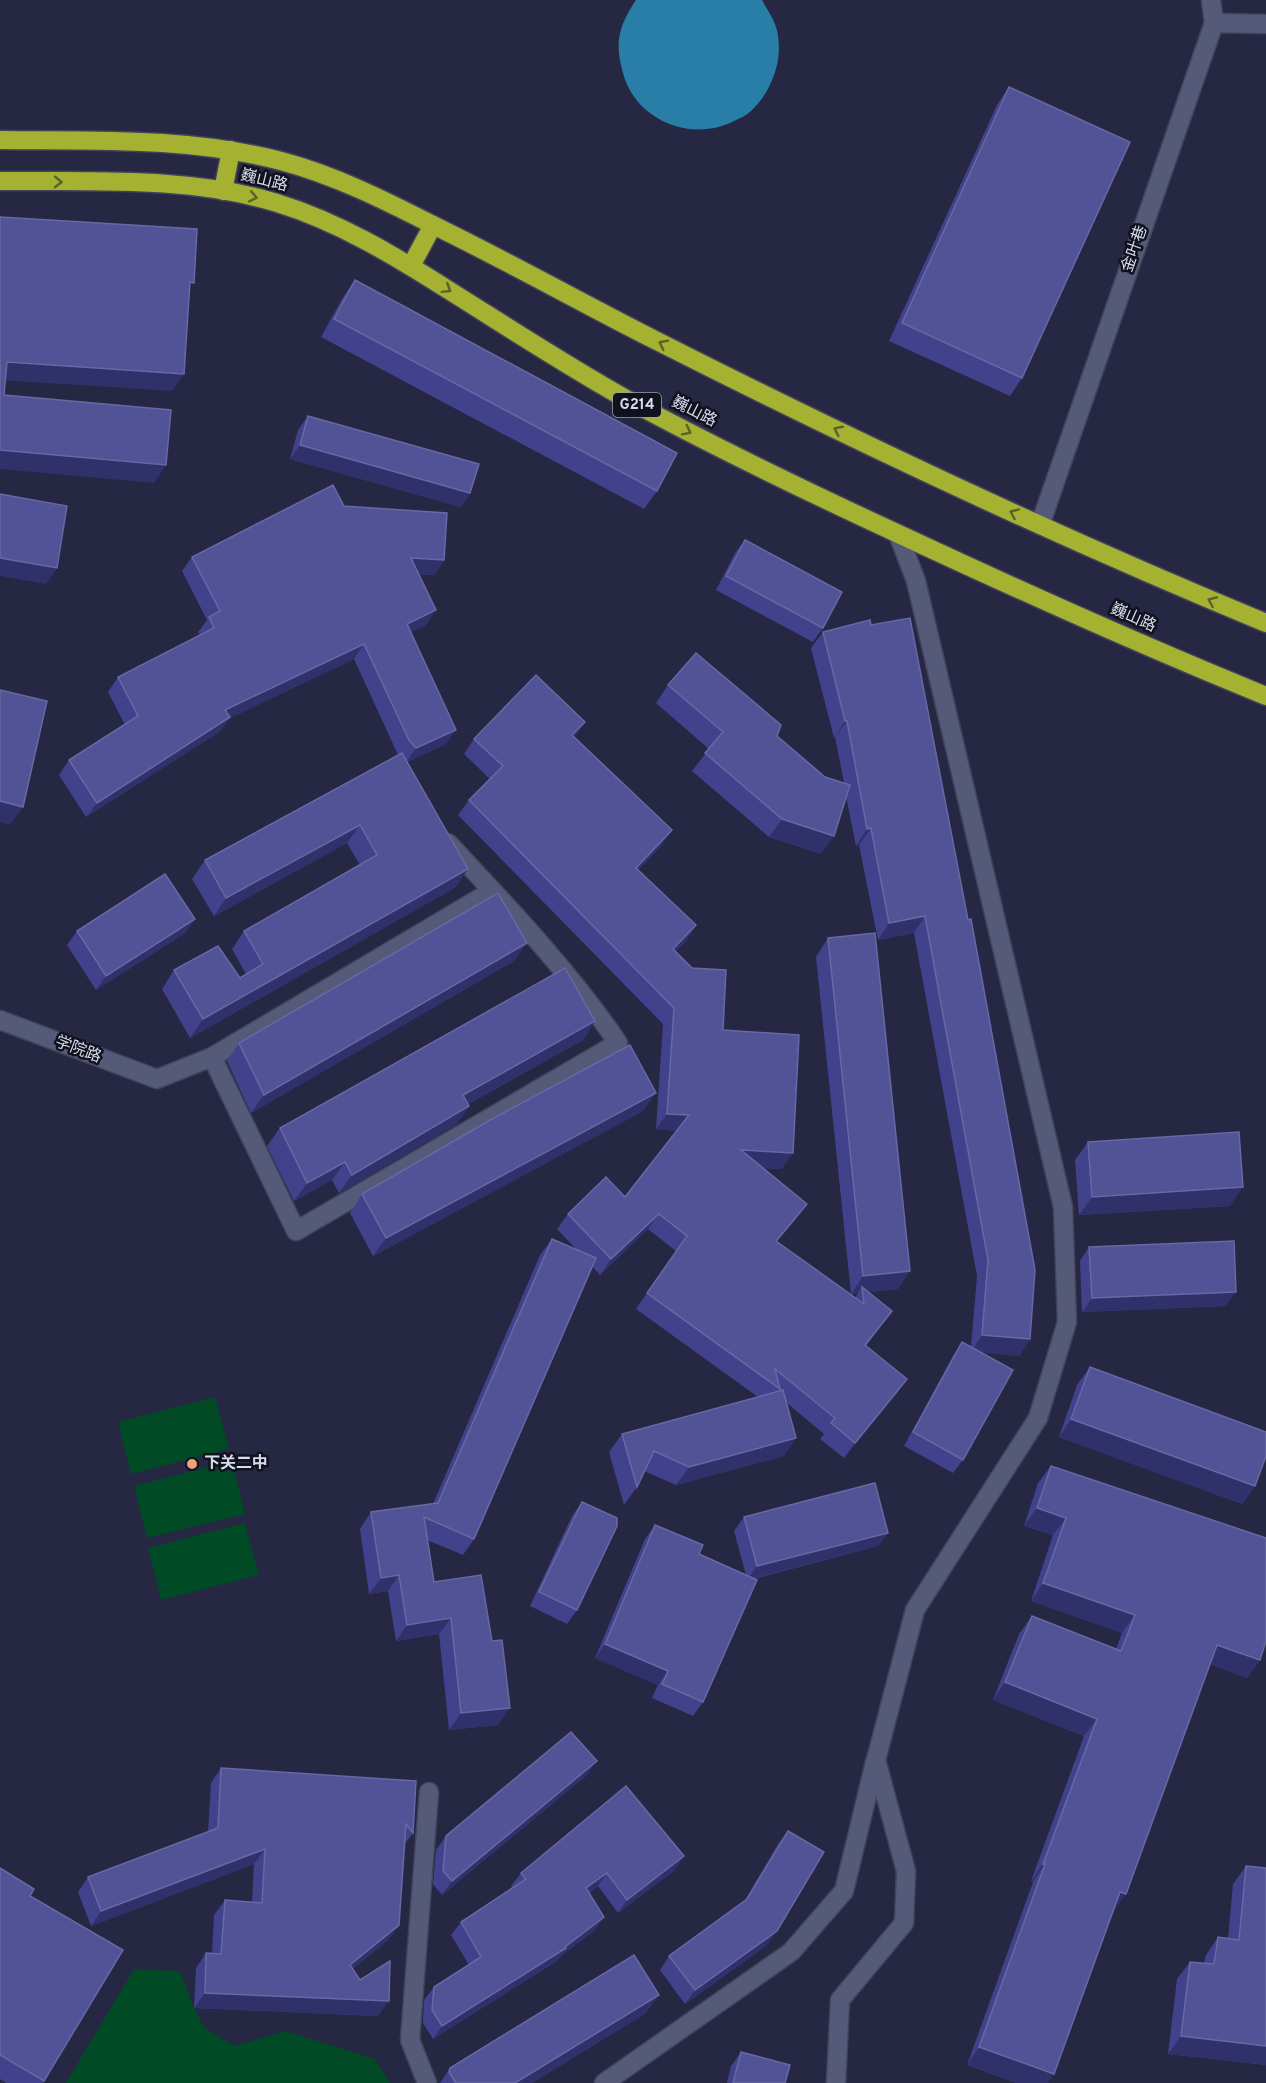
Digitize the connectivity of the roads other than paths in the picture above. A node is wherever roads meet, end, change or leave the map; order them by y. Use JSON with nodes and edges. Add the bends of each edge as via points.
{"nodes":[{"id":1,"x":1211,"y":0,"type":"edge"},
{"id":2,"x":1214,"y":23,"type":"junction"},
{"id":3,"x":1266,"y":24,"type":"edge"},
{"id":4,"x":0,"y":140,"type":"edge"},
{"id":5,"x":231,"y":150,"type":"junction"},
{"id":6,"x":0,"y":182,"type":"edge"},
{"id":7,"x":223,"y":191,"type":"junction"},
{"id":8,"x":433,"y":225,"type":"junction"},
{"id":9,"x":411,"y":266,"type":"junction"},
{"id":10,"x":1040,"y":525,"type":"junction"},
{"id":11,"x":898,"y":534,"type":"junction"},
{"id":12,"x":1266,"y":623,"type":"edge"},
{"id":13,"x":1266,"y":696,"type":"edge"},
{"id":14,"x":437,"y":832,"type":"edge"},
{"id":15,"x":492,"y":891,"type":"junction"},
{"id":16,"x":0,"y":1020,"type":"edge"},
{"id":17,"x":212,"y":1057,"type":"junction"},
{"id":18,"x":876,"y":1760,"type":"junction"},
{"id":19,"x":429,"y":1792,"type":"dead end"},
{"id":20,"x":427,"y":2083,"type":"edge"},
{"id":21,"x":604,"y":2083,"type":"edge"},
{"id":22,"x":836,"y":2083,"type":"edge"}],
"edges":[{"from":1,"to":2,"type":"street"},
{"from":2,"to":3,"type":"street"},
{"from":2,"to":10,"type":"street","name":"金叶巷"},
{"from":4,"to":5,"type":"highway","name":"巍山路","via":[[160,142]]},
{"from":5,"to":7,"type":"highway"},
{"from":5,"to":8,"type":"highway","name":"巍山路","via":[[320,174]]},
{"from":6,"to":7,"type":"highway","name":"巍山路","number":"G214","one_way":true,"via":[[157,184]]},
{"from":7,"to":9,"type":"highway","name":"巍山路","number":"G214","one_way":true,"via":[[265,199],[306,213]]},
{"from":8,"to":9,"type":"highway"},
{"from":10,"to":8,"type":"highway","name":"巍山路","one_way":true,"via":[[692,359]]},
{"from":9,"to":11,"type":"highway","name":"巍山路","number":"G214","one_way":true,"via":[[626,399]]},
{"from":12,"to":10,"type":"highway","name":"巍山路","one_way":true},
{"from":11,"to":13,"type":"highway","name":"巍山路","number":"G214"},
{"from":11,"to":18,"type":"street","via":[[916,581],[1063,1207],[1067,1322],[1038,1418],[915,1610]]},
{"from":14,"to":15,"type":"street"},
{"from":15,"to":17,"type":"street"},
{"from":15,"to":17,"type":"street","via":[[600,1016],[618,1043],[296,1231]]},
{"from":16,"to":17,"type":"street","name":"学院路","via":[[157,1079]]},
{"from":18,"to":21,"type":"street","via":[[844,1891],[791,1952]]},
{"from":18,"to":22,"type":"street","via":[[906,1871],[904,1923],[840,2000]]},
{"from":19,"to":20,"type":"street","via":[[410,2040]]}]}
